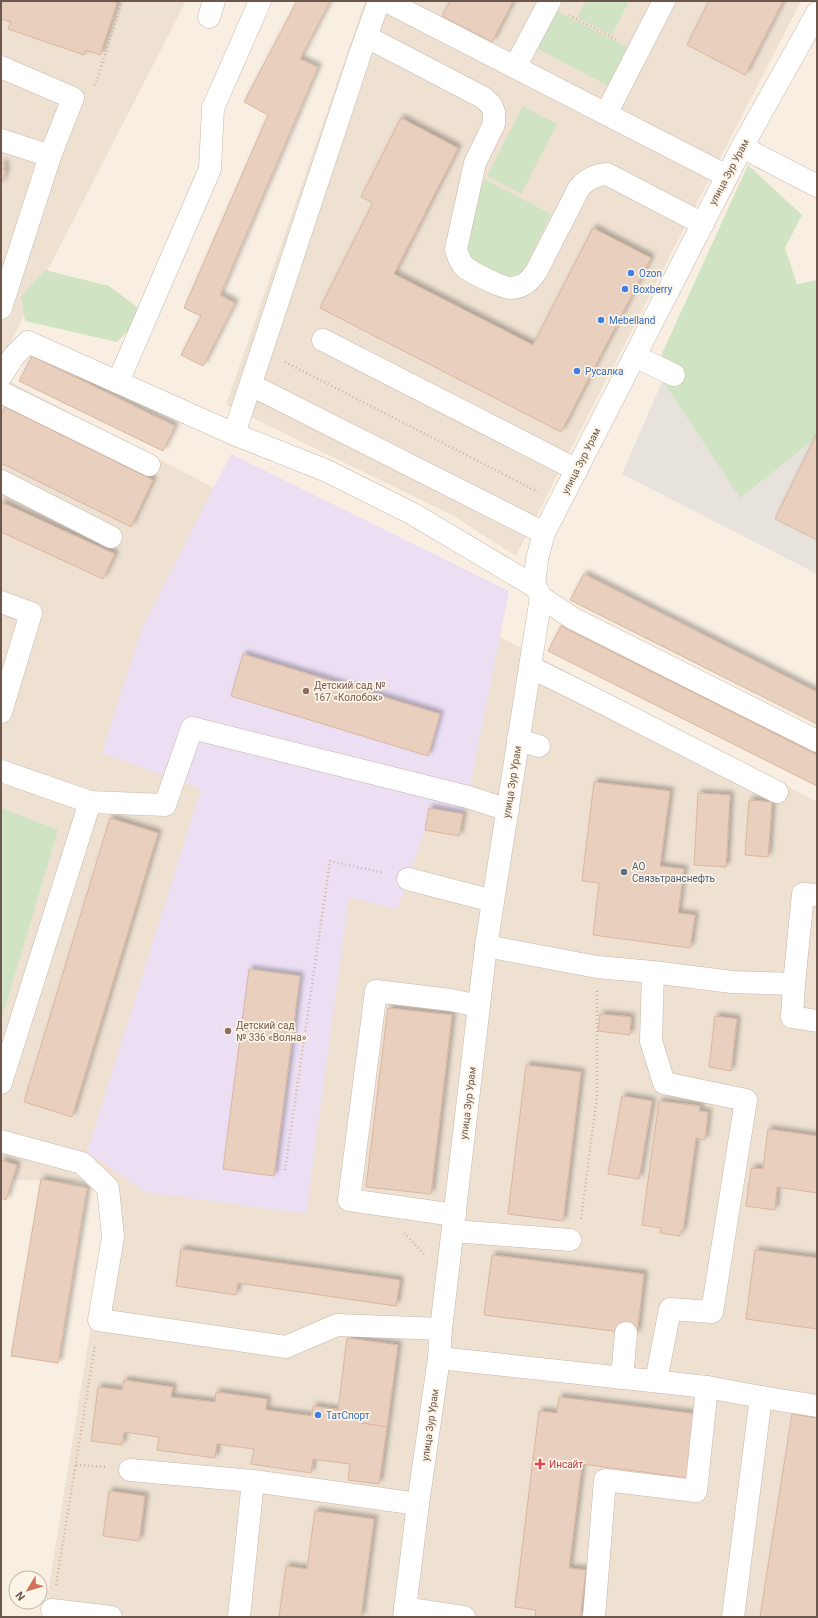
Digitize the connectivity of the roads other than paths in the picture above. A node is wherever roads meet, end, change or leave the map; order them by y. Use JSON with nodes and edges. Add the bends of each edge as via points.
{"nodes":[{"id":1,"x":260,"y":1,"type":"edge"},
{"id":2,"x":379,"y":1,"type":"edge"},
{"id":3,"x":386,"y":1,"type":"edge"},
{"id":4,"x":664,"y":1,"type":"edge"},
{"id":5,"x":549,"y":2,"type":"edge"},
{"id":6,"x":817,"y":13,"type":"edge"},
{"id":7,"x":366,"y":37,"type":"junction"},
{"id":8,"x":1,"y":66,"type":"edge"},
{"id":9,"x":515,"y":68,"type":"junction"},
{"id":10,"x":606,"y":114,"type":"junction"},
{"id":11,"x":1,"y":140,"type":"edge"},
{"id":12,"x":742,"y":147,"type":"junction"},
{"id":13,"x":50,"y":156,"type":"junction"},
{"id":14,"x":727,"y":176,"type":"junction"},
{"id":15,"x":817,"y":186,"type":"edge"},
{"id":16,"x":703,"y":224,"type":"junction"},
{"id":17,"x":1,"y":308,"type":"edge"},
{"id":18,"x":323,"y":340,"type":"dead end"},
{"id":19,"x":635,"y":356,"type":"junction"},
{"id":20,"x":674,"y":375,"type":"dead end"},
{"id":21,"x":1,"y":376,"type":"edge"},
{"id":22,"x":118,"y":382,"type":"junction"},
{"id":23,"x":251,"y":385,"type":"junction"},
{"id":24,"x":1,"y":392,"type":"edge"},
{"id":25,"x":234,"y":434,"type":"junction"},
{"id":26,"x":149,"y":465,"type":"dead end"},
{"id":27,"x":576,"y":470,"type":"junction"},
{"id":28,"x":1,"y":482,"type":"edge"},
{"id":29,"x":544,"y":533,"type":"junction"},
{"id":30,"x":111,"y":537,"type":"dead end"},
{"id":31,"x":537,"y":592,"type":"junction"},
{"id":32,"x":1,"y":602,"type":"edge"},
{"id":33,"x":530,"y":667,"type":"junction"},
{"id":34,"x":1,"y":712,"type":"edge"},
{"id":35,"x":518,"y":740,"type":"junction"},
{"id":36,"x":817,"y":741,"type":"edge"},
{"id":37,"x":539,"y":746,"type":"dead end"},
{"id":38,"x":1,"y":771,"type":"edge"},
{"id":39,"x":777,"y":792,"type":"dead end"},
{"id":40,"x":90,"y":802,"type":"junction"},
{"id":41,"x":508,"y":810,"type":"junction"},
{"id":42,"x":408,"y":879,"type":"road end"},
{"id":43,"x":817,"y":895,"type":"edge"},
{"id":44,"x":494,"y":901,"type":"junction"},
{"id":45,"x":486,"y":946,"type":"junction"},
{"id":46,"x":653,"y":972,"type":"junction"},
{"id":47,"x":794,"y":984,"type":"junction"},
{"id":48,"x":479,"y":1006,"type":"junction"},
{"id":49,"x":817,"y":1021,"type":"edge"},
{"id":50,"x":1,"y":1083,"type":"edge"},
{"id":51,"x":1,"y":1141,"type":"edge"},
{"id":52,"x":454,"y":1223,"type":"junction"},
{"id":53,"x":570,"y":1240,"type":"road end"},
{"id":54,"x":442,"y":1329,"type":"junction"},
{"id":55,"x":626,"y":1333,"type":"dead end"},
{"id":56,"x":439,"y":1358,"type":"junction"},
{"id":57,"x":622,"y":1378,"type":"junction"},
{"id":58,"x":656,"y":1382,"type":"junction"},
{"id":59,"x":707,"y":1387,"type":"junction"},
{"id":60,"x":761,"y":1398,"type":"junction"},
{"id":61,"x":817,"y":1406,"type":"edge"},
{"id":62,"x":130,"y":1470,"type":"road end"},
{"id":63,"x":253,"y":1481,"type":"junction"},
{"id":64,"x":418,"y":1504,"type":"junction"},
{"id":65,"x":52,"y":1610,"type":"road end"},
{"id":66,"x":404,"y":1613,"type":"edge"},
{"id":67,"x":111,"y":1617,"type":"edge"},
{"id":68,"x":239,"y":1617,"type":"edge"},
{"id":69,"x":464,"y":1617,"type":"edge"},
{"id":70,"x":594,"y":1617,"type":"edge"},
{"id":71,"x":733,"y":1617,"type":"edge"}],
"edges":[{"from":1,"to":22,"type":"street","via":[[213,108],[210,169]]},
{"from":2,"to":7,"type":"street"},
{"from":3,"to":9,"type":"street"},
{"from":4,"to":10,"type":"street"},
{"from":5,"to":9,"type":"street"},
{"from":6,"to":12,"type":"street","name":"улица Зур Урам"},
{"from":7,"to":16,"type":"street","via":[[484,98],[492,105],[494,124],[475,163],[456,249],[459,259],[466,268],[501,286],[511,288],[525,284],[536,272],[579,188],[590,178],[601,174],[606,174]]},
{"from":7,"to":23,"type":"street"},
{"from":8,"to":13,"type":"street","via":[[73,98]]},
{"from":9,"to":10,"type":"street"},
{"from":10,"to":14,"type":"street"},
{"from":11,"to":13,"type":"street"},
{"from":12,"to":14,"type":"street","name":"улица Зур Урам"},
{"from":12,"to":15,"type":"street"},
{"from":13,"to":17,"type":"street"},
{"from":14,"to":16,"type":"street","name":"улица Зур Урам"},
{"from":16,"to":19,"type":"street","name":"улица Зур Урам"},
{"from":18,"to":27,"type":"street"},
{"from":19,"to":20,"type":"street"},
{"from":19,"to":27,"type":"street","name":"улица Зур Урам"},
{"from":21,"to":22,"type":"street","via":[[14,356],[28,342]]},
{"from":22,"to":25,"type":"street"},
{"from":23,"to":25,"type":"street"},
{"from":23,"to":29,"type":"street"},
{"from":24,"to":26,"type":"street"},
{"from":25,"to":31,"type":"street","via":[[328,471],[378,496],[444,533]]},
{"from":27,"to":29,"type":"street","name":"улица Зур Урам"},
{"from":28,"to":30,"type":"street"},
{"from":29,"to":31,"type":"street","name":"улица Зур Урам","via":[[537,559]]},
{"from":31,"to":33,"type":"street","name":"улица Зур Урам"},
{"from":31,"to":36,"type":"street","via":[[572,618]]},
{"from":32,"to":34,"type":"street","via":[[31,613]]},
{"from":33,"to":35,"type":"street","name":"улица Зур Урам"},
{"from":33,"to":39,"type":"street"},
{"from":35,"to":37,"type":"street"},
{"from":35,"to":41,"type":"street","name":"улица Зур Урам"},
{"from":38,"to":40,"type":"street"},
{"from":40,"to":41,"type":"street","via":[[165,805],[192,728],[468,797]]},
{"from":40,"to":50,"type":"street"},
{"from":41,"to":44,"type":"street","name":"улица Зур Урам"},
{"from":42,"to":44,"type":"street"},
{"from":43,"to":47,"type":"street","via":[[803,894]]},
{"from":44,"to":45,"type":"street","name":"улица Зур Урам"},
{"from":45,"to":46,"type":"street","via":[[542,949],[597,967]]},
{"from":45,"to":48,"type":"street","name":"улица Зур Урам"},
{"from":46,"to":47,"type":"street","via":[[696,969],[732,982]]},
{"from":46,"to":58,"type":"street","via":[[651,1041],[664,1083],[746,1100],[712,1312],[670,1310]]},
{"from":47,"to":49,"type":"street","via":[[792,1017]]},
{"from":48,"to":52,"type":"street","name":"улица Зур Урам"},
{"from":48,"to":52,"type":"street","via":[[376,991],[349,1200]]},
{"from":51,"to":54,"type":"street","via":[[82,1163],[108,1188],[113,1237],[99,1320],[286,1347],[337,1325]]},
{"from":52,"to":53,"type":"street"},
{"from":52,"to":54,"type":"street","name":"улица Зур Урам"},
{"from":54,"to":56,"type":"street","name":"улица Зур Урам"},
{"from":55,"to":57,"type":"street"},
{"from":56,"to":57,"type":"street"},
{"from":56,"to":64,"type":"street","name":"улица Зур Урам"},
{"from":57,"to":58,"type":"street"},
{"from":58,"to":59,"type":"street"},
{"from":59,"to":60,"type":"street"},
{"from":59,"to":70,"type":"street","via":[[696,1491],[605,1480]]},
{"from":60,"to":61,"type":"street"},
{"from":60,"to":71,"type":"street"},
{"from":62,"to":63,"type":"street"},
{"from":63,"to":64,"type":"street"},
{"from":63,"to":68,"type":"street"},
{"from":64,"to":66,"type":"street","name":"улица Зур Урам"},
{"from":65,"to":67,"type":"street"},
{"from":66,"to":69,"type":"street"}]}
